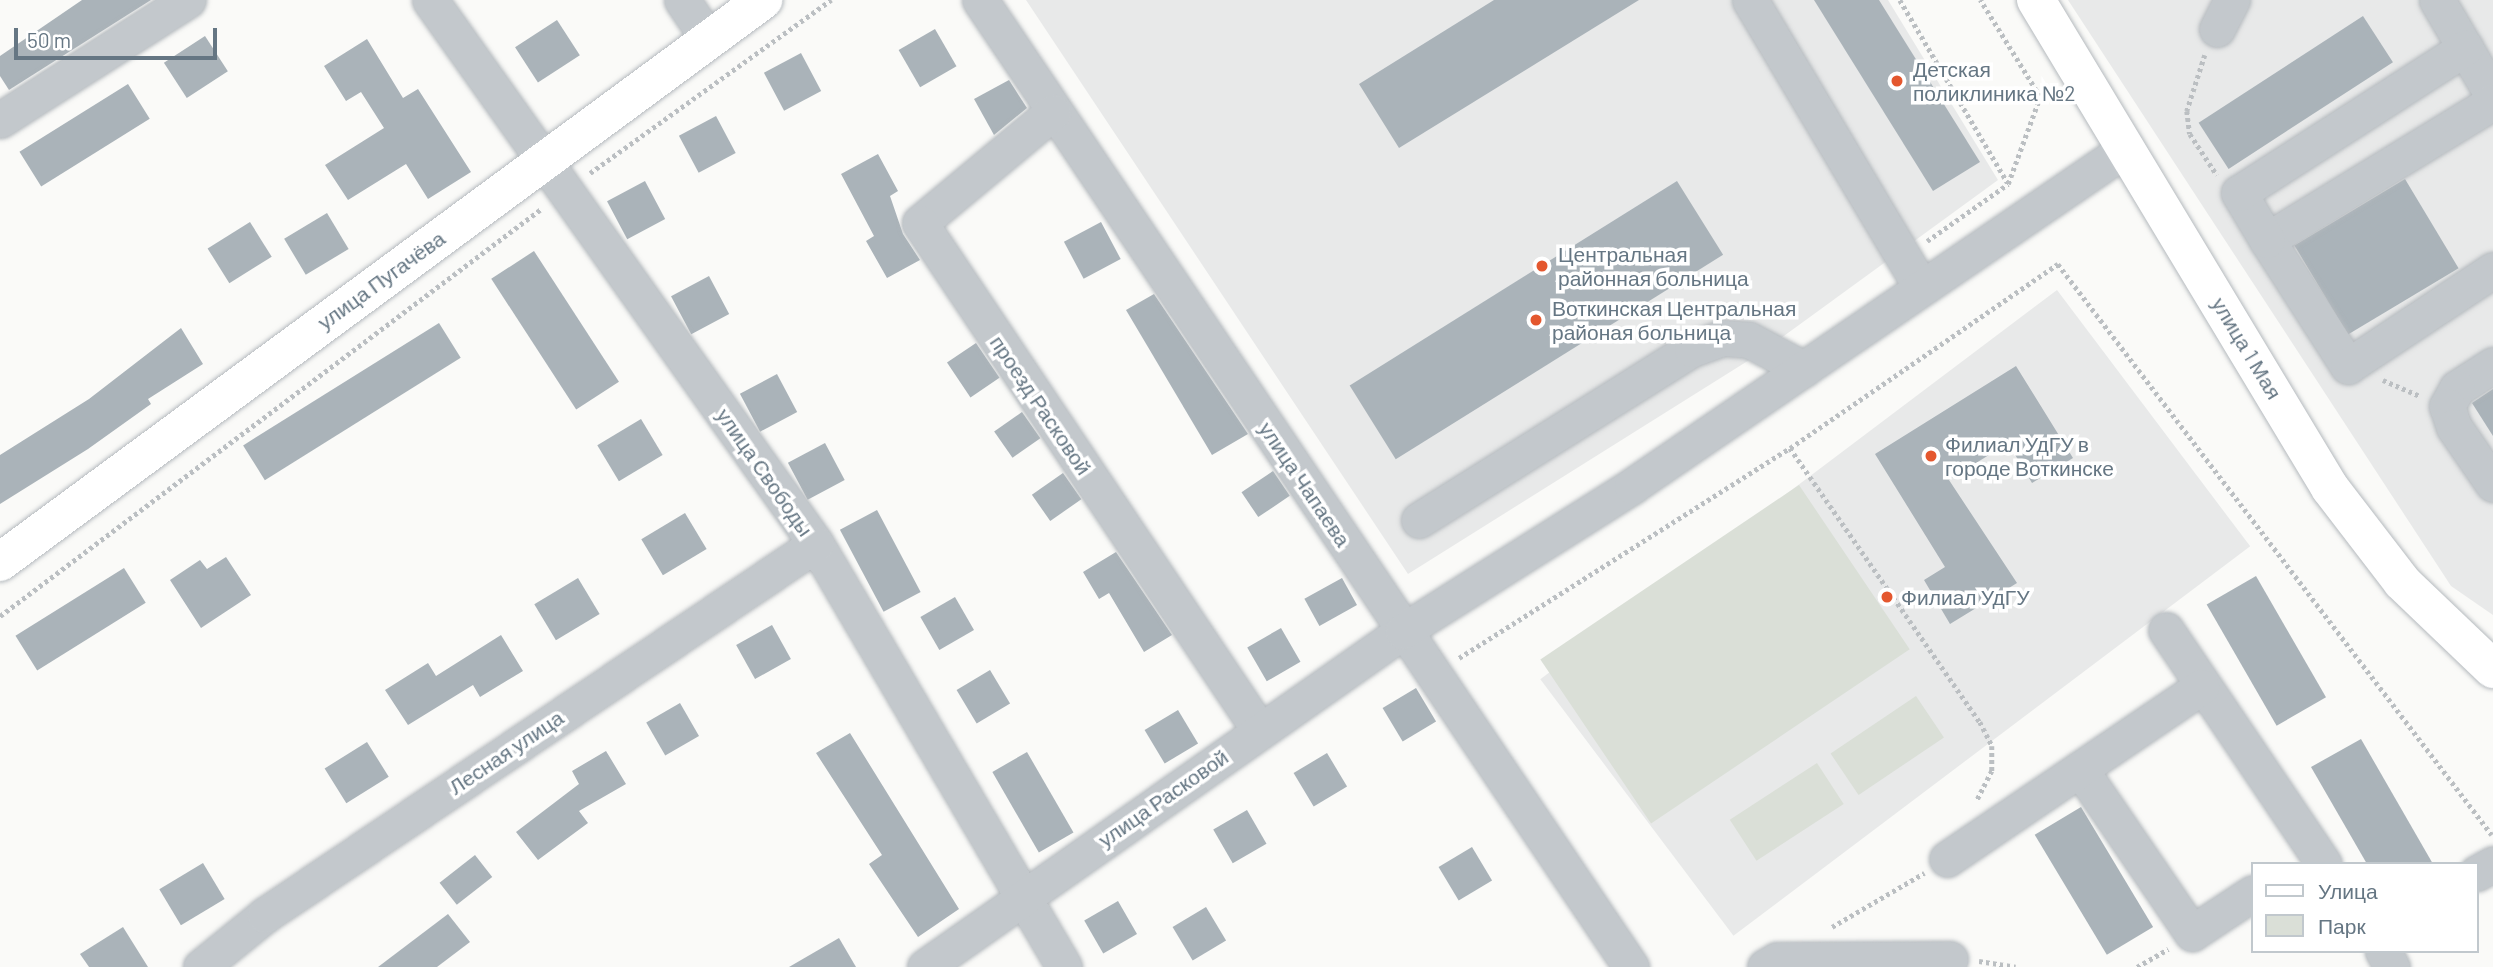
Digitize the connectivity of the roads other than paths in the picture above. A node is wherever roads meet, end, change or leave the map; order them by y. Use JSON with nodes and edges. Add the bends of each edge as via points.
{"nodes":[{"id":1,"x":188,"y":0,"type":"edge"},
{"id":2,"x":430,"y":0,"type":"edge"},
{"id":3,"x":682,"y":0,"type":"edge"},
{"id":4,"x":763,"y":0,"type":"edge"},
{"id":5,"x":980,"y":0,"type":"edge"},
{"id":6,"x":1750,"y":0,"type":"edge"},
{"id":7,"x":2036,"y":0,"type":"edge"},
{"id":8,"x":2437,"y":0,"type":"edge"},
{"id":9,"x":709,"y":40,"type":"junction"},
{"id":10,"x":2465,"y":48,"type":"junction"},
{"id":11,"x":2493,"y":96,"type":"edge"},
{"id":12,"x":2493,"y":102,"type":"edge"},
{"id":13,"x":1054,"y":112,"type":"junction"},
{"id":14,"x":0,"y":120,"type":"edge"},
{"id":15,"x":2127,"y":148,"type":"junction"},
{"id":16,"x":555,"y":175,"type":"junction"},
{"id":17,"x":2267,"y":240,"type":"junction"},
{"id":18,"x":2493,"y":270,"type":"edge"},
{"id":19,"x":1922,"y":288,"type":"junction"},
{"id":20,"x":2493,"y":365,"type":"edge"},
{"id":21,"x":1804,"y":369,"type":"junction"},
{"id":22,"x":2493,"y":484,"type":"edge"},
{"id":23,"x":1419,"y":520,"type":"dead end"},
{"id":24,"x":816,"y":544,"type":"junction"},
{"id":25,"x":0,"y":562,"type":"edge"},
{"id":26,"x":2166,"y":630,"type":"dead end"},
{"id":27,"x":1403,"y":631,"type":"junction"},
{"id":28,"x":2493,"y":669,"type":"edge"},
{"id":29,"x":2201,"y":687,"type":"junction"},
{"id":30,"x":1260,"y":731,"type":"junction"},
{"id":31,"x":2080,"y":769,"type":"junction"},
{"id":32,"x":1947,"y":859,"type":"road end"},
{"id":33,"x":2313,"y":860,"type":"edge"},
{"id":34,"x":2252,"y":894,"type":"edge"},
{"id":35,"x":1019,"y":898,"type":"junction"},
{"id":36,"x":1950,"y":959,"type":"road end"},
{"id":37,"x":201,"y":967,"type":"edge"},
{"id":38,"x":925,"y":967,"type":"edge"},
{"id":39,"x":1064,"y":967,"type":"edge"},
{"id":40,"x":1631,"y":967,"type":"edge"},
{"id":41,"x":1765,"y":967,"type":"edge"}],
"edges":[{"from":1,"to":14,"type":"street"},
{"from":2,"to":16,"type":"street","name":"улица Свободы"},
{"from":3,"to":9,"type":"street"},
{"from":4,"to":9,"type":"main road","name":"улица Пугачёва"},
{"from":5,"to":13,"type":"street","name":"улица Чапаева"},
{"from":6,"to":19,"type":"street"},
{"from":7,"to":15,"type":"main road","name":"улица 1 Мая"},
{"from":8,"to":10,"type":"street"},
{"from":9,"to":16,"type":"main road","name":"улица Пугачёва"},
{"from":10,"to":11,"type":"street"},
{"from":10,"to":17,"type":"street","via":[[2239,193]]},
{"from":12,"to":17,"type":"street"},
{"from":13,"to":27,"type":"street","name":"улица Чапаева"},
{"from":13,"to":30,"type":"street","name":"проезд Расковой","via":[[920,223]]},
{"from":15,"to":19,"type":"street","name":"улица Расковой"},
{"from":15,"to":28,"type":"main road","name":"улица 1 Мая","via":[[2330,488],[2402,582]]},
{"from":16,"to":24,"type":"street","name":"улица Свободы"},
{"from":16,"to":25,"type":"main road","name":"улица Пугачёва"},
{"from":17,"to":18,"type":"street","via":[[2348,366]]},
{"from":19,"to":21,"type":"street","name":"улица Расковой"},
{"from":20,"to":22,"type":"street","via":[[2457,388],[2447,407]]},
{"from":21,"to":23,"type":"street","via":[[1749,340],[1723,338],[1692,349]]},
{"from":21,"to":27,"type":"street","name":"улица Расковой"},
{"from":24,"to":35,"type":"street","name":"улица Свободы"},
{"from":24,"to":37,"type":"street","name":"Лесная улица","via":[[265,915]]},
{"from":26,"to":29,"type":"street"},
{"from":27,"to":30,"type":"street","name":"улица Расковой"},
{"from":27,"to":40,"type":"street","name":"улица Чапаева"},
{"from":29,"to":31,"type":"street"},
{"from":29,"to":33,"type":"street"},
{"from":30,"to":35,"type":"street","name":"улица Расковой"},
{"from":31,"to":32,"type":"street"},
{"from":31,"to":34,"type":"street","via":[[2192,933]]},
{"from":35,"to":38,"type":"street","name":"улица Расковой"},
{"from":35,"to":39,"type":"street","name":"улица Свободы"},
{"from":36,"to":41,"type":"street","via":[[1777,960]]}]}
